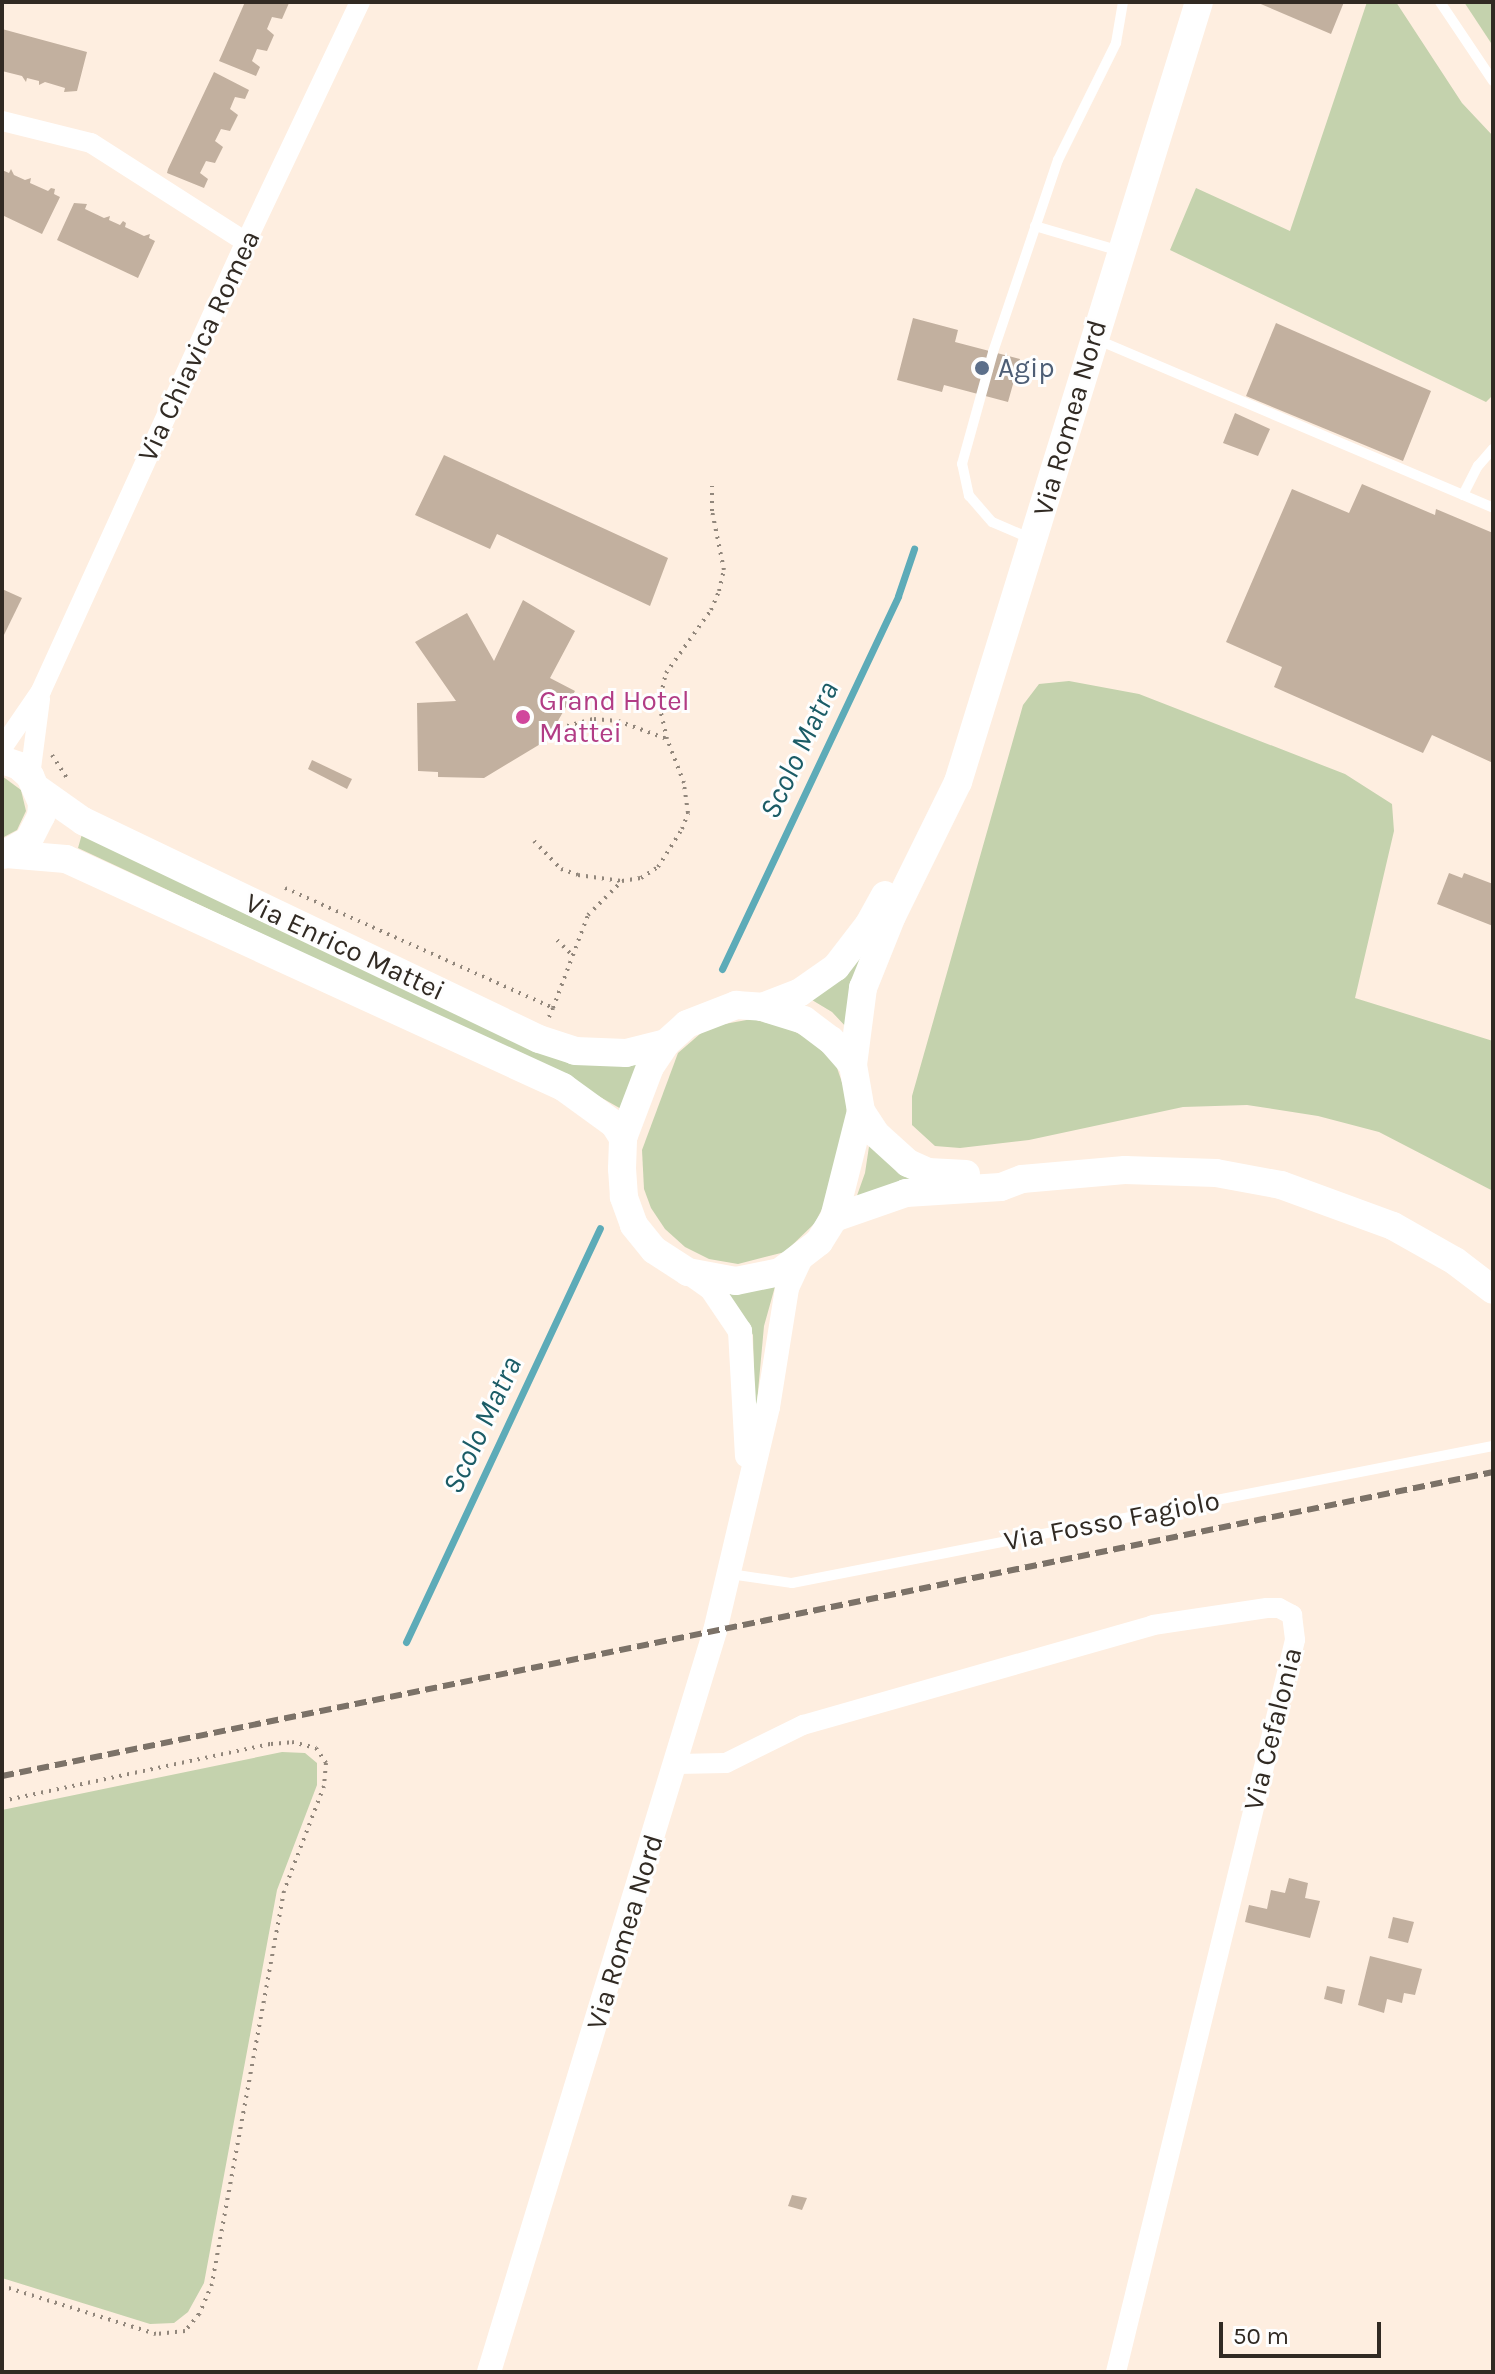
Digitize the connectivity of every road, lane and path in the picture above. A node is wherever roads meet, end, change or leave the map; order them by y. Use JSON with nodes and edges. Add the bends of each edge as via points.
{"nodes":[{"id":1,"x":360,"y":2,"type":"edge"},
{"id":2,"x":1123,"y":2,"type":"edge"},
{"id":3,"x":1199,"y":2,"type":"edge"},
{"id":4,"x":1440,"y":2,"type":"edge"},
{"id":5,"x":1493,"y":81,"type":"edge"},
{"id":6,"x":2,"y":121,"type":"edge"},
{"id":7,"x":1035,"y":226,"type":"junction"},
{"id":8,"x":246,"y":242,"type":"junction"},
{"id":9,"x":1120,"y":251,"type":"junction"},
{"id":10,"x":1093,"y":338,"type":"junction"},
{"id":11,"x":1493,"y":449,"type":"edge"},
{"id":12,"x":712,"y":486,"type":"dead end"},
{"id":13,"x":1463,"y":495,"type":"junction"},
{"id":14,"x":1493,"y":508,"type":"edge"},
{"id":15,"x":1035,"y":540,"type":"junction"},
{"id":16,"x":41,"y":691,"type":"junction"},
{"id":17,"x":567,"y":726,"type":"dead end"},
{"id":18,"x":35,"y":735,"type":"junction"},
{"id":19,"x":667,"y":739,"type":"junction"},
{"id":20,"x":2,"y":748,"type":"edge"},
{"id":21,"x":2,"y":760,"type":"edge"},
{"id":22,"x":34,"y":783,"type":"junction"},
{"id":23,"x":68,"y":783,"type":"dead end"},
{"id":24,"x":933,"y":831,"type":"junction"},
{"id":25,"x":534,"y":841,"type":"dead end"},
{"id":26,"x":4,"y":855,"type":"edge"},
{"id":27,"x":622,"y":881,"type":"junction"},
{"id":28,"x":272,"y":882,"type":"dead end"},
{"id":29,"x":557,"y":940,"type":"dead end"},
{"id":30,"x":571,"y":954,"type":"junction"},
{"id":31,"x":762,"y":1007,"type":"junction"},
{"id":32,"x":553,"y":1008,"type":"junction"},
{"id":33,"x":539,"y":1039,"type":"junction"},
{"id":34,"x":666,"y":1043,"type":"junction"},
{"id":35,"x":853,"y":1065,"type":"junction"},
{"id":36,"x":861,"y":1111,"type":"junction"},
{"id":37,"x":623,"y":1138,"type":"junction"},
{"id":38,"x":1022,"y":1179,"type":"junction"},
{"id":39,"x":834,"y":1218,"type":"junction"},
{"id":40,"x":801,"y":1258,"type":"junction"},
{"id":41,"x":688,"y":1272,"type":"junction"},
{"id":42,"x":1493,"y":1290,"type":"edge"},
{"id":43,"x":1493,"y":1446,"type":"edge"},
{"id":44,"x":749,"y":1488,"type":"junction"},
{"id":45,"x":730,"y":1574,"type":"junction"},
{"id":46,"x":677,"y":1764,"type":"junction"},
{"id":47,"x":2,"y":1801,"type":"edge"},
{"id":48,"x":2,"y":2286,"type":"edge"},
{"id":49,"x":488,"y":2367,"type":"edge"},
{"id":50,"x":1116,"y":2372,"type":"edge"}],
"edges":[{"from":1,"to":8,"type":"street","name":"Via Chiavica Romea"},
{"from":2,"to":7,"type":"lane","via":[[1116,43],[1058,160]]},
{"from":3,"to":9,"type":"main road","name":"Via Romea Nord"},
{"from":4,"to":5,"type":"lane"},
{"from":6,"to":8,"type":"street","via":[[91,143]]},
{"from":7,"to":9,"type":"lane"},
{"from":7,"to":15,"type":"lane","via":[[962,464],[969,496],[992,522]]},
{"from":8,"to":16,"type":"street","name":"Via Chiavica Romea"},
{"from":9,"to":10,"type":"main road","name":"Via Romea Nord"},
{"from":10,"to":13,"type":"lane"},
{"from":10,"to":15,"type":"main road","name":"Via Romea Nord"},
{"from":11,"to":13,"type":"lane"},
{"from":12,"to":19,"type":"path","via":[[724,570],[711,610],[666,673],[659,703]]},
{"from":13,"to":14,"type":"lane"},
{"from":15,"to":24,"type":"main road","name":"Via Romea Nord","via":[[958,782]]},
{"from":16,"to":18,"type":"street","name":"Via Chiavica Romea"},
{"from":16,"to":20,"type":"street","name":"Via Chiavica Romea"},
{"from":17,"to":19,"type":"path","via":[[594,719],[618,721]]},
{"from":18,"to":22,"type":"street","name":"Via Chiavica Romea"},
{"from":18,"to":23,"type":"path","via":[[49,738]]},
{"from":19,"to":27,"type":"path","via":[[684,783],[688,813],[658,867],[641,878]]},
{"from":21,"to":22,"type":"main road","name":"Via Enrico Mattei","via":[[19,766]]},
{"from":22,"to":26,"type":"main road","via":[[41,816],[37,829]]},
{"from":22,"to":33,"type":"main road","name":"Via Enrico Mattei","via":[[83,821]]},
{"from":24,"to":31,"type":"main road","name":"Via Romea Nord","via":[[836,967],[799,993]]},
{"from":24,"to":35,"type":"main road","name":"Via Romea Nord","via":[[863,988]]},
{"from":25,"to":27,"type":"path","via":[[561,869]]},
{"from":26,"to":37,"type":"main road","name":"Via Enrico Mattei","via":[[66,859],[563,1087],[614,1124]]},
{"from":27,"to":30,"type":"path","via":[[588,915]]},
{"from":28,"to":32,"type":"path"},
{"from":29,"to":30,"type":"path"},
{"from":30,"to":32,"type":"path"},
{"from":31,"to":34,"type":"main road","via":[[736,1005],[712,1011]]},
{"from":31,"to":35,"type":"main road","via":[[804,1020]]},
{"from":32,"to":33,"type":"path"},
{"from":33,"to":34,"type":"main road","name":"Via Enrico Mattei","via":[[575,1051],[626,1053]]},
{"from":34,"to":37,"type":"main road","via":[[650,1067]]},
{"from":35,"to":36,"type":"main road"},
{"from":36,"to":38,"type":"main road","via":[[876,1134],[908,1163],[928,1172]]},
{"from":36,"to":39,"type":"main road"},
{"from":37,"to":41,"type":"main road","via":[[624,1197],[634,1225],[654,1250]]},
{"from":38,"to":39,"type":"main road","via":[[1001,1187],[906,1193]]},
{"from":38,"to":42,"type":"main road","via":[[1125,1170],[1216,1173],[1281,1185],[1393,1226]]},
{"from":39,"to":40,"type":"main road"},
{"from":40,"to":41,"type":"main road","via":[[780,1272],[736,1281]]},
{"from":40,"to":44,"type":"street","name":"Via Romea Nord","via":[[787,1288]]},
{"from":41,"to":44,"type":"street","name":"Via Romea Nord","via":[[711,1288],[740,1331]]},
{"from":43,"to":45,"type":"lane","name":"Via Fosso Fagiolo","via":[[792,1583]]},
{"from":44,"to":45,"type":"street","name":"Via Romea Nord"},
{"from":45,"to":46,"type":"street","name":"Via Romea Nord"},
{"from":46,"to":49,"type":"street","name":"Via Romea Nord"},
{"from":46,"to":50,"type":"street","name":"Via Cefalonia","via":[[726,1763],[803,1725],[1153,1625],[1267,1608],[1292,1615],[1295,1640]]},
{"from":47,"to":48,"type":"path","via":[[271,1744],[316,1748],[326,1763],[324,1786],[284,1891],[212,2284],[199,2314],[185,2331],[156,2334]]}]}
